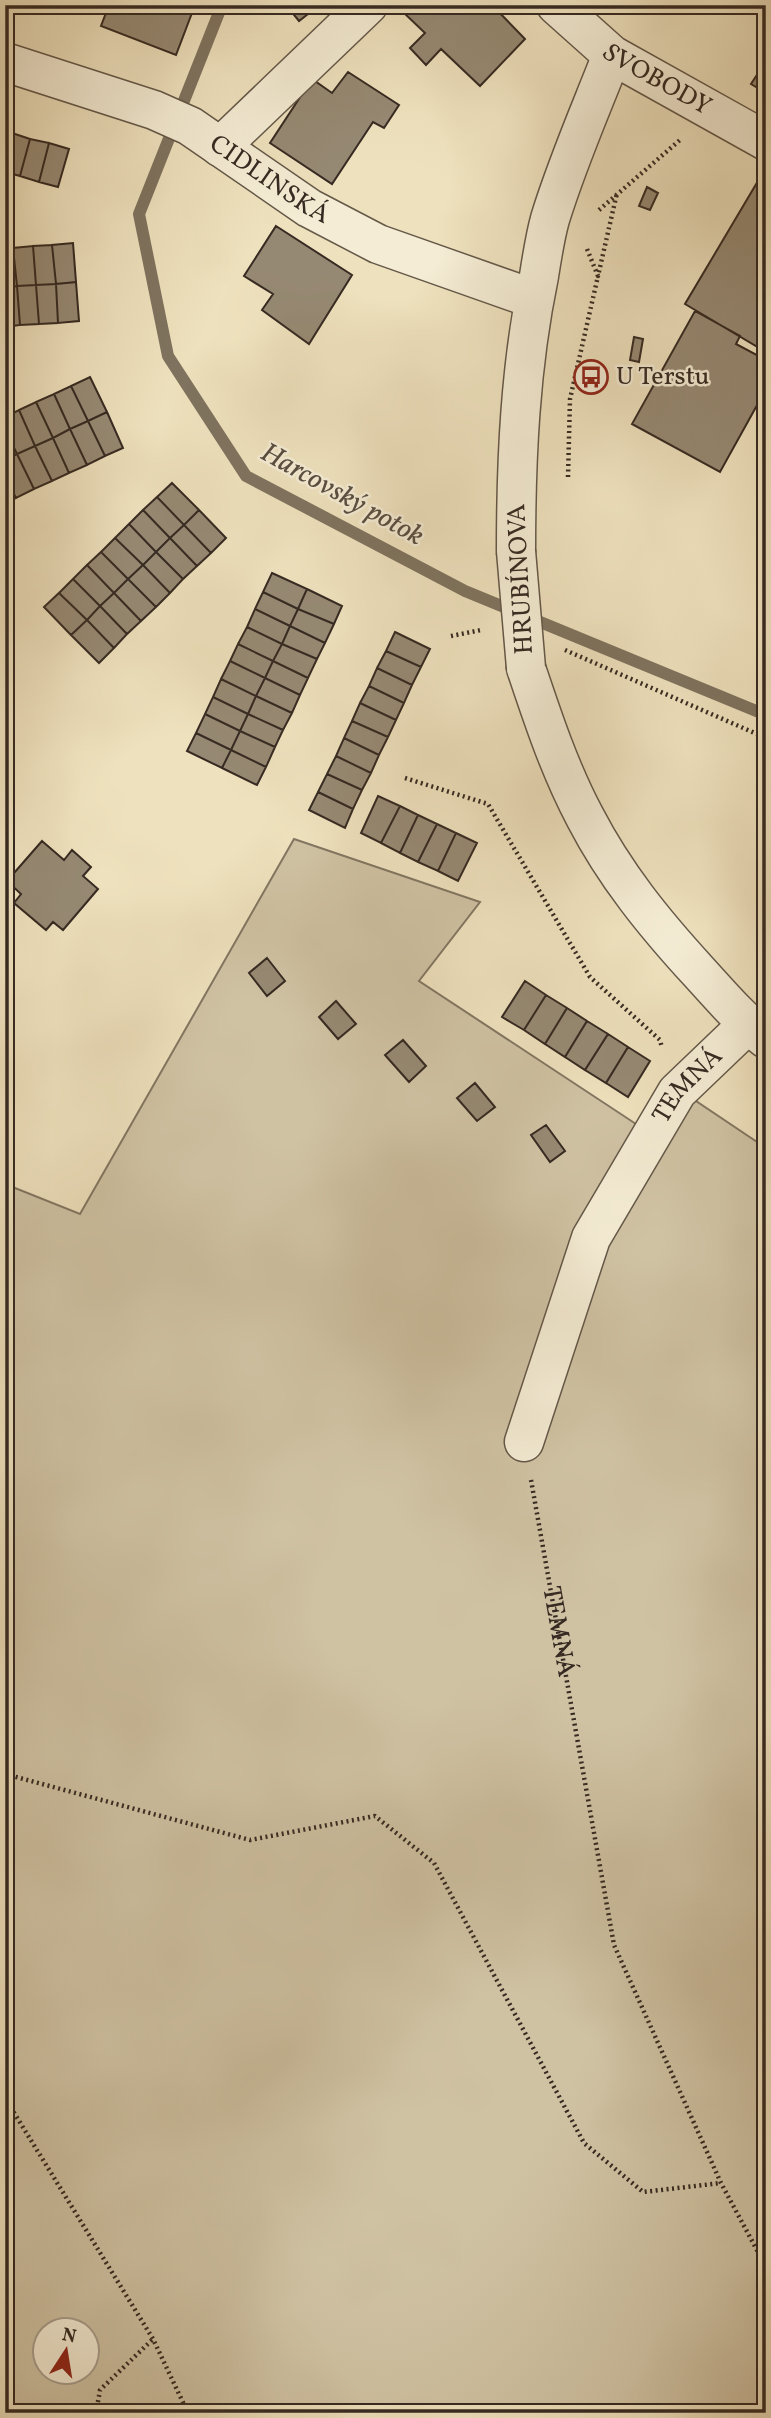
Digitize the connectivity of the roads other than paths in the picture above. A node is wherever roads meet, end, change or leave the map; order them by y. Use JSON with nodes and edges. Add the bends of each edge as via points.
{"nodes":[{"id":1,"x":368,"y":5,"type":"edge"},
{"id":2,"x":556,"y":5,"type":"edge"},
{"id":3,"x":612,"y":55,"type":"junction"},
{"id":4,"x":5,"y":62,"type":"edge"},
{"id":5,"x":205,"y":136,"type":"junction"},
{"id":6,"x":766,"y":141,"type":"edge"},
{"id":7,"x":534,"y":299,"type":"junction"},
{"id":8,"x":757,"y":1032,"type":"edge"},
{"id":9,"x":524,"y":1442,"type":"road end"}],
"edges":[{"from":1,"to":5,"type":"street"},
{"from":2,"to":3,"type":"street","name":"SVOBODY"},
{"from":3,"to":6,"type":"street","name":"SVOBODY"},
{"from":3,"to":7,"type":"street","name":"HRUBÍNOVA","via":[[563,180],[565,227]]},
{"from":4,"to":5,"type":"street","name":"CIDLINSKÁ","via":[[154,110]]},
{"from":5,"to":7,"type":"street","name":"CIDLINSKÁ","via":[[309,208],[378,244]]},
{"from":7,"to":8,"type":"street","name":"HRUBÍNOVA","bridge":true,"via":[[516,482],[516,551],[526,668],[584,817],[614,866],[657,927]]},
{"from":8,"to":9,"type":"street","name":"TEMNÁ","via":[[677,1092],[591,1238]]}]}
